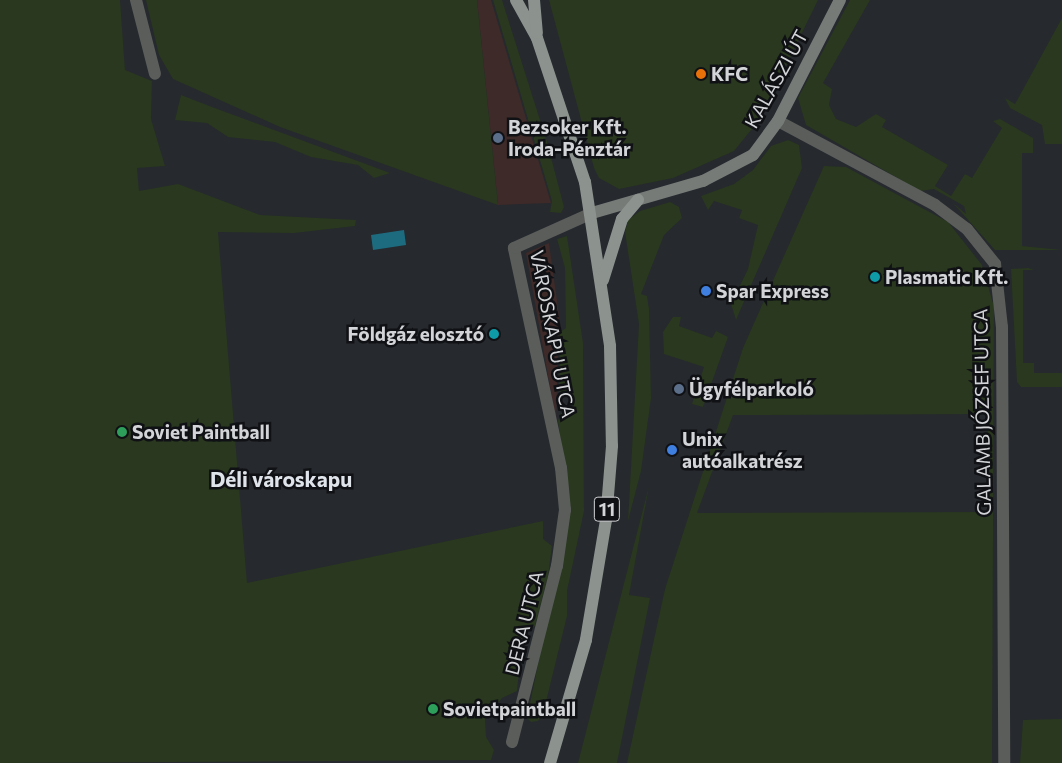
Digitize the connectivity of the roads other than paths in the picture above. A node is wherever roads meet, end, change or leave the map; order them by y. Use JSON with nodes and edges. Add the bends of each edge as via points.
{"nodes":[{"id":1,"x":136,"y":0,"type":"edge"},
{"id":2,"x":516,"y":0,"type":"edge"},
{"id":3,"x":534,"y":0,"type":"edge"},
{"id":4,"x":840,"y":0,"type":"edge"},
{"id":5,"x":537,"y":38,"type":"junction"},
{"id":6,"x":155,"y":74,"type":"dead end"},
{"id":7,"x":778,"y":121,"type":"junction"},
{"id":8,"x":638,"y":200,"type":"junction"},
{"id":9,"x":592,"y":213,"type":"junction"},
{"id":10,"x":602,"y":284,"type":"junction"},
{"id":11,"x":565,"y":510,"type":"joint"},
{"id":12,"x":512,"y":742,"type":"dead end"},
{"id":13,"x":550,"y":763,"type":"edge"},
{"id":14,"x":1004,"y":763,"type":"edge"}],
"edges":[{"from":1,"to":6,"type":"street"},
{"from":2,"to":5,"type":"main road","number":"11"},
{"from":3,"to":5,"type":"main road","number":"11"},
{"from":4,"to":7,"type":"main road","name":"KALÁSZI ÚT"},
{"from":5,"to":9,"type":"main road","number":"11"},
{"from":7,"to":8,"type":"main road","name":"KALÁSZI ÚT","via":[[753,155],[734,169]]},
{"from":7,"to":14,"type":"street","name":"GALAMB JÓZSEF UTCA","via":[[935,204],[967,229],[995,264],[1002,327]]},
{"from":8,"to":9,"type":"main road","name":"KALÁSZI ÚT"},
{"from":8,"to":10,"type":"main road","via":[[622,220]]},
{"from":9,"to":10,"type":"main road","number":"11"},
{"from":9,"to":11,"type":"street","name":"VÁROSKAPU UTCA","via":[[514,248],[561,468]]},
{"from":10,"to":13,"type":"main road","number":"11","via":[[612,401],[606,520],[586,640]]},
{"from":11,"to":12,"type":"street","name":"DERA UTCA","via":[[557,566]]}]}
